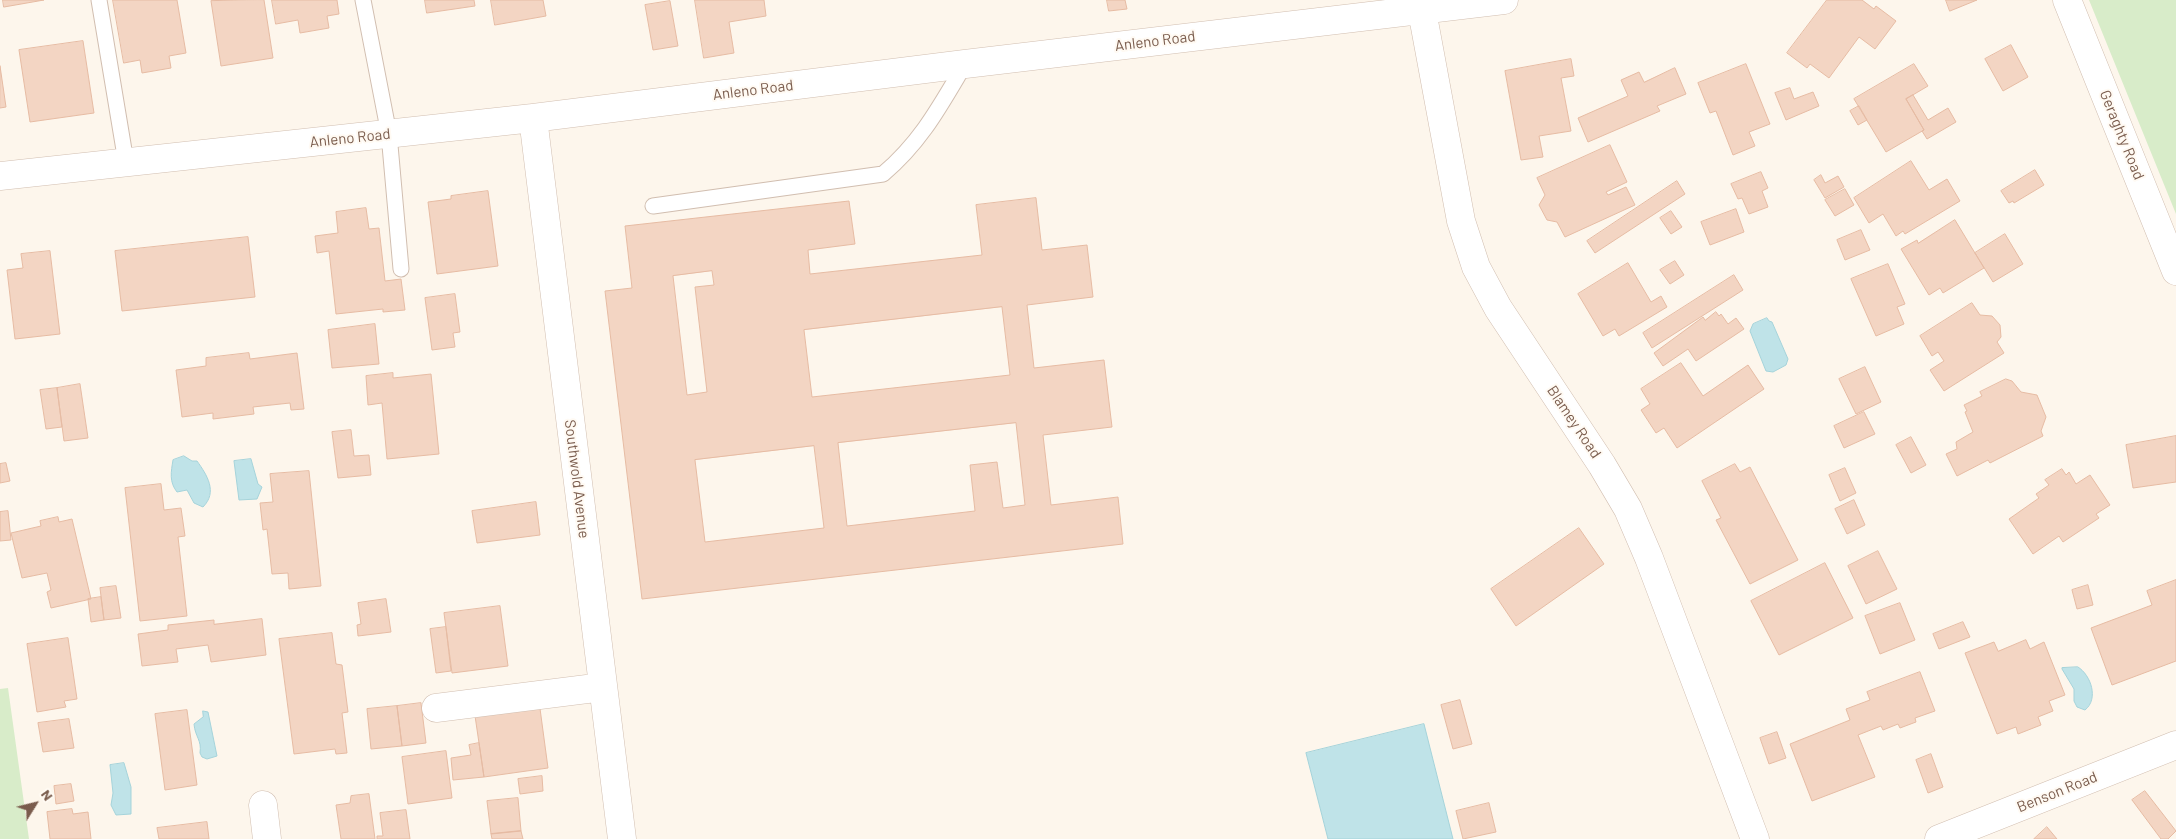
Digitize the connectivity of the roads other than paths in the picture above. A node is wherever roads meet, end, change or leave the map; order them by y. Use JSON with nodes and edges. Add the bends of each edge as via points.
{"nodes":[{"id":1,"x":99,"y":0,"type":"edge"},
{"id":2,"x":363,"y":0,"type":"edge"},
{"id":3,"x":1504,"y":0,"type":"edge"},
{"id":4,"x":2067,"y":0,"type":"edge"},
{"id":5,"x":1421,"y":5,"type":"edge"},
{"id":6,"x":964,"y":64,"type":"junction"},
{"id":7,"x":533,"y":118,"type":"junction"},
{"id":8,"x":389,"y":134,"type":"junction"},
{"id":9,"x":126,"y":162,"type":"junction"},
{"id":10,"x":0,"y":176,"type":"edge"},
{"id":11,"x":653,"y":206,"type":"dead end"},
{"id":12,"x":401,"y":269,"type":"dead end"},
{"id":13,"x":2176,"y":271,"type":"edge"},
{"id":14,"x":603,"y":687,"type":"junction"},
{"id":15,"x":436,"y":708,"type":"dead end"},
{"id":16,"x":2176,"y":745,"type":"edge"},
{"id":17,"x":263,"y":804,"type":"dead end"},
{"id":18,"x":268,"y":839,"type":"edge"},
{"id":19,"x":622,"y":839,"type":"edge"},
{"id":20,"x":1755,"y":839,"type":"edge"},
{"id":21,"x":1939,"y":839,"type":"edge"}],
"edges":[{"from":1,"to":9,"type":"lane"},
{"from":2,"to":8,"type":"lane"},
{"from":3,"to":5,"type":"street","name":"Anleno Road"},
{"from":4,"to":13,"type":"street","name":"Geraghty Road"},
{"from":5,"to":6,"type":"street","name":"Anleno Road"},
{"from":5,"to":20,"type":"street","name":"Blamey Road","via":[[1461,221],[1476,268],[1498,308],[1628,508]]},
{"from":6,"to":7,"type":"street","name":"Anleno Road"},
{"from":6,"to":11,"type":"lane","via":[[919,138],[883,174]]},
{"from":7,"to":8,"type":"street","name":"Anleno Road"},
{"from":7,"to":14,"type":"street","name":"Southwold Avenue"},
{"from":8,"to":9,"type":"street","name":"Anleno Road"},
{"from":8,"to":12,"type":"lane"},
{"from":9,"to":10,"type":"street","name":"Anleno Road"},
{"from":14,"to":15,"type":"street"},
{"from":14,"to":19,"type":"street","name":"Southwold Avenue"},
{"from":16,"to":21,"type":"street","name":"Benson Road"},
{"from":17,"to":18,"type":"street"}]}
